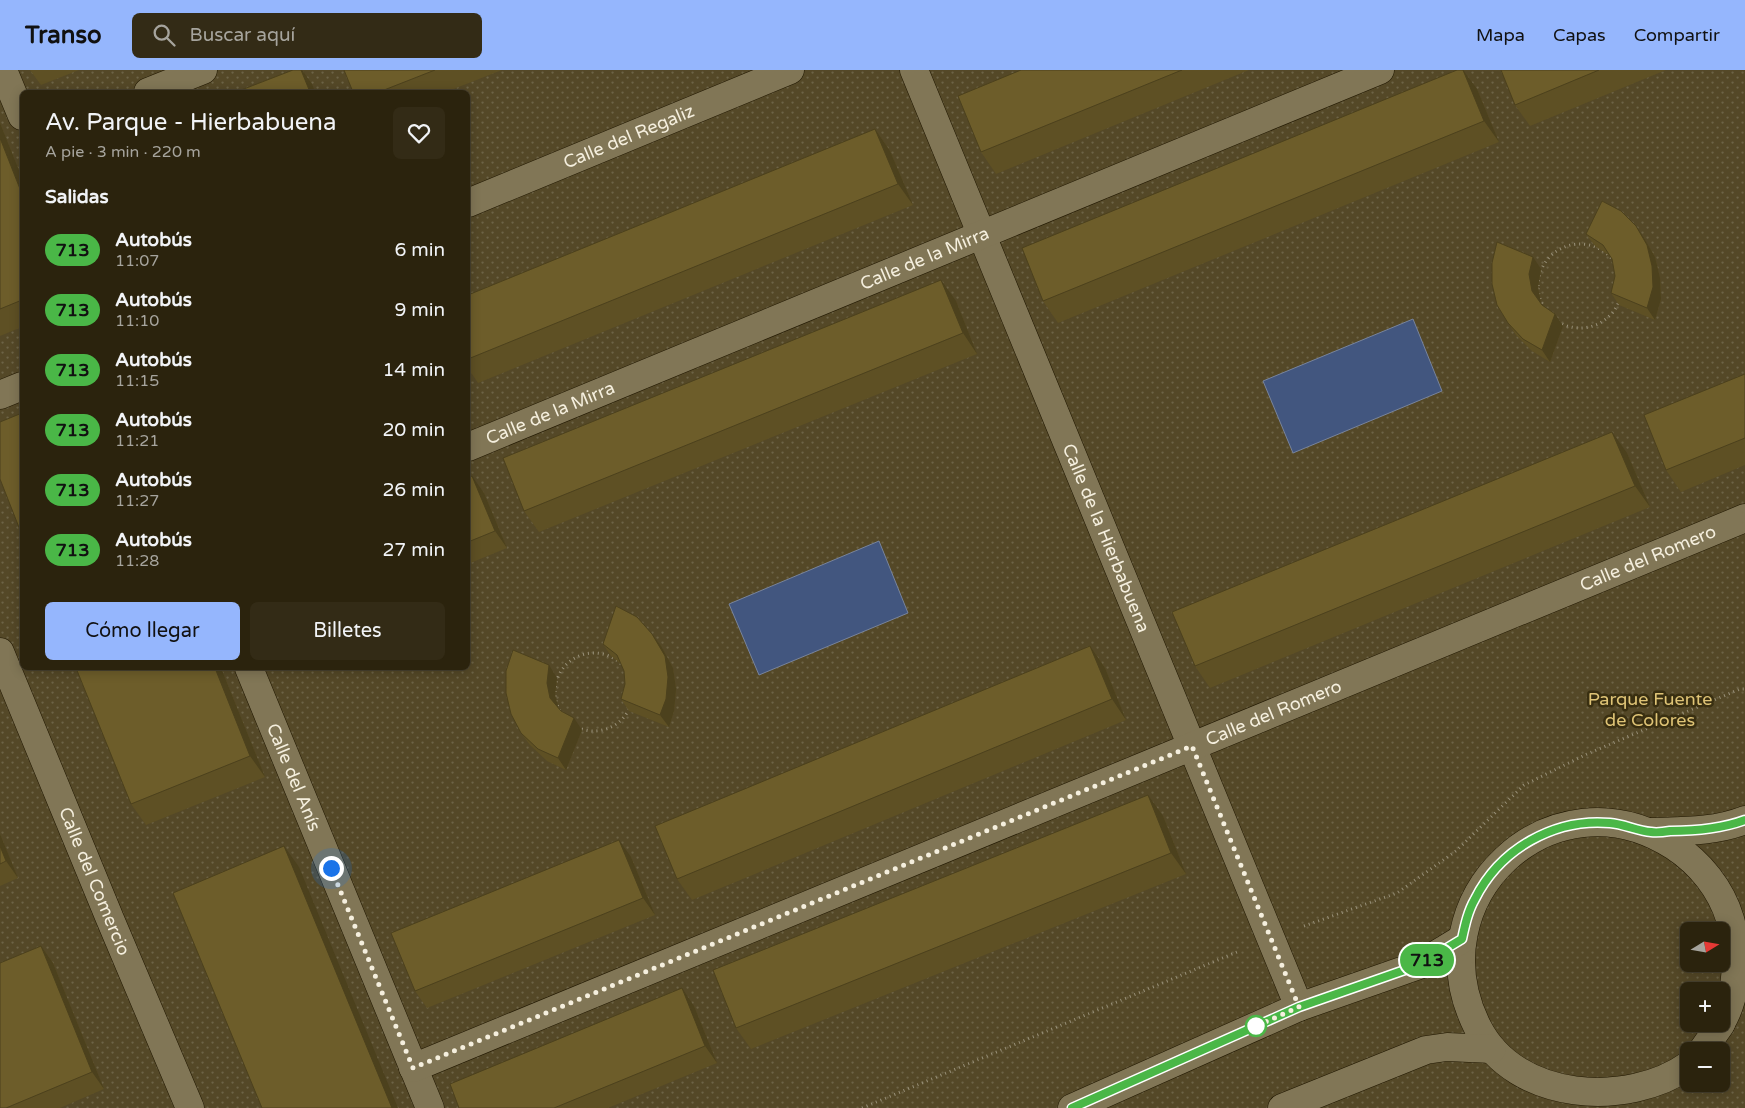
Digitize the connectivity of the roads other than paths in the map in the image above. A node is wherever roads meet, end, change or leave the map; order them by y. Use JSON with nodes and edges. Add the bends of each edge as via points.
{"nodes":[{"id":1,"x":4,"y":70,"type":"edge"},
{"id":2,"x":203,"y":70,"type":"edge"},
{"id":3,"x":790,"y":70,"type":"edge"},
{"id":4,"x":914,"y":70,"type":"edge"},
{"id":5,"x":1380,"y":70,"type":"edge"},
{"id":6,"x":153,"y":90,"type":"edge"},
{"id":7,"x":20,"y":111,"type":"edge"},
{"id":8,"x":470,"y":202,"type":"edge"},
{"id":9,"x":981,"y":235,"type":"junction"},
{"id":10,"x":20,"y":387,"type":"edge"},
{"id":11,"x":0,"y":395,"type":"edge"},
{"id":12,"x":470,"y":445,"type":"edge"},
{"id":13,"x":1745,"y":518,"type":"edge"},
{"id":14,"x":0,"y":652,"type":"edge"},
{"id":15,"x":250,"y":670,"type":"edge"},
{"id":16,"x":1192,"y":746,"type":"junction"},
{"id":17,"x":1745,"y":820,"type":"edge"},
{"id":18,"x":1650,"y":832,"type":"junction"},
{"id":19,"x":1736,"y":906,"type":"edge"},
{"id":20,"x":1462,"y":939,"type":"junction"},
{"id":21,"x":1730,"y":1006,"type":"edge"},
{"id":22,"x":1299,"y":1007,"type":"junction"},
{"id":23,"x":1720,"y":1032,"type":"edge"},
{"id":24,"x":1710,"y":1042,"type":"edge"},
{"id":25,"x":1492,"y":1049,"type":"junction"},
{"id":26,"x":413,"y":1068,"type":"junction"},
{"id":27,"x":1680,"y":1071,"type":"edge"},
{"id":28,"x":1336,"y":1098,"type":"edge"},
{"id":29,"x":190,"y":1108,"type":"edge"},
{"id":30,"x":430,"y":1108,"type":"edge"},
{"id":31,"x":1072,"y":1108,"type":"edge"},
{"id":32,"x":1282,"y":1108,"type":"edge"}],
"edges":[{"from":1,"to":7,"type":"street"},
{"from":2,"to":6,"type":"street"},
{"from":3,"to":8,"type":"street","name":"Calle del Regaliz"},
{"from":4,"to":9,"type":"street","name":"Calle de la Hierbabuena"},
{"from":5,"to":9,"type":"street","name":"Calle de la Mirra"},
{"from":9,"to":12,"type":"street","name":"Calle de la Mirra"},
{"from":9,"to":16,"type":"street","name":"Calle de la Hierbabuena"},
{"from":10,"to":11,"type":"street"},
{"from":13,"to":16,"type":"street","name":"Calle del Romero"},
{"from":14,"to":29,"type":"street","name":"Calle del Comercio"},
{"from":15,"to":26,"type":"street","name":"Calle del Anís"},
{"from":16,"to":22,"type":"street","name":"Calle de la Hierbabuena"},
{"from":16,"to":26,"type":"street","name":"Calle del Romero"},
{"from":17,"to":18,"type":"street","via":[[1701,830]]},
{"from":18,"to":19,"type":"street","via":[[1682,851]]},
{"from":18,"to":20,"type":"street","via":[[1623,825],[1589,822],[1549,831],[1530,840],[1503,861],[1485,882],[1474,899]]},
{"from":19,"to":21,"type":"street","via":[[1733,930],[1736,952]]},
{"from":20,"to":22,"type":"street","via":[[1419,965]]},
{"from":20,"to":25,"type":"street","via":[[1465,997],[1481,1034]]},
{"from":22,"to":31,"type":"street"},
{"from":23,"to":24,"type":"street"},
{"from":25,"to":27,"type":"street","via":[[1507,1065],[1544,1088],[1585,1098],[1628,1096],[1648,1090]]},
{"from":25,"to":28,"type":"street","via":[[1447,1047],[1426,1050]]},
{"from":26,"to":30,"type":"street","name":"Calle del Anís"},
{"from":28,"to":32,"type":"street"}]}
